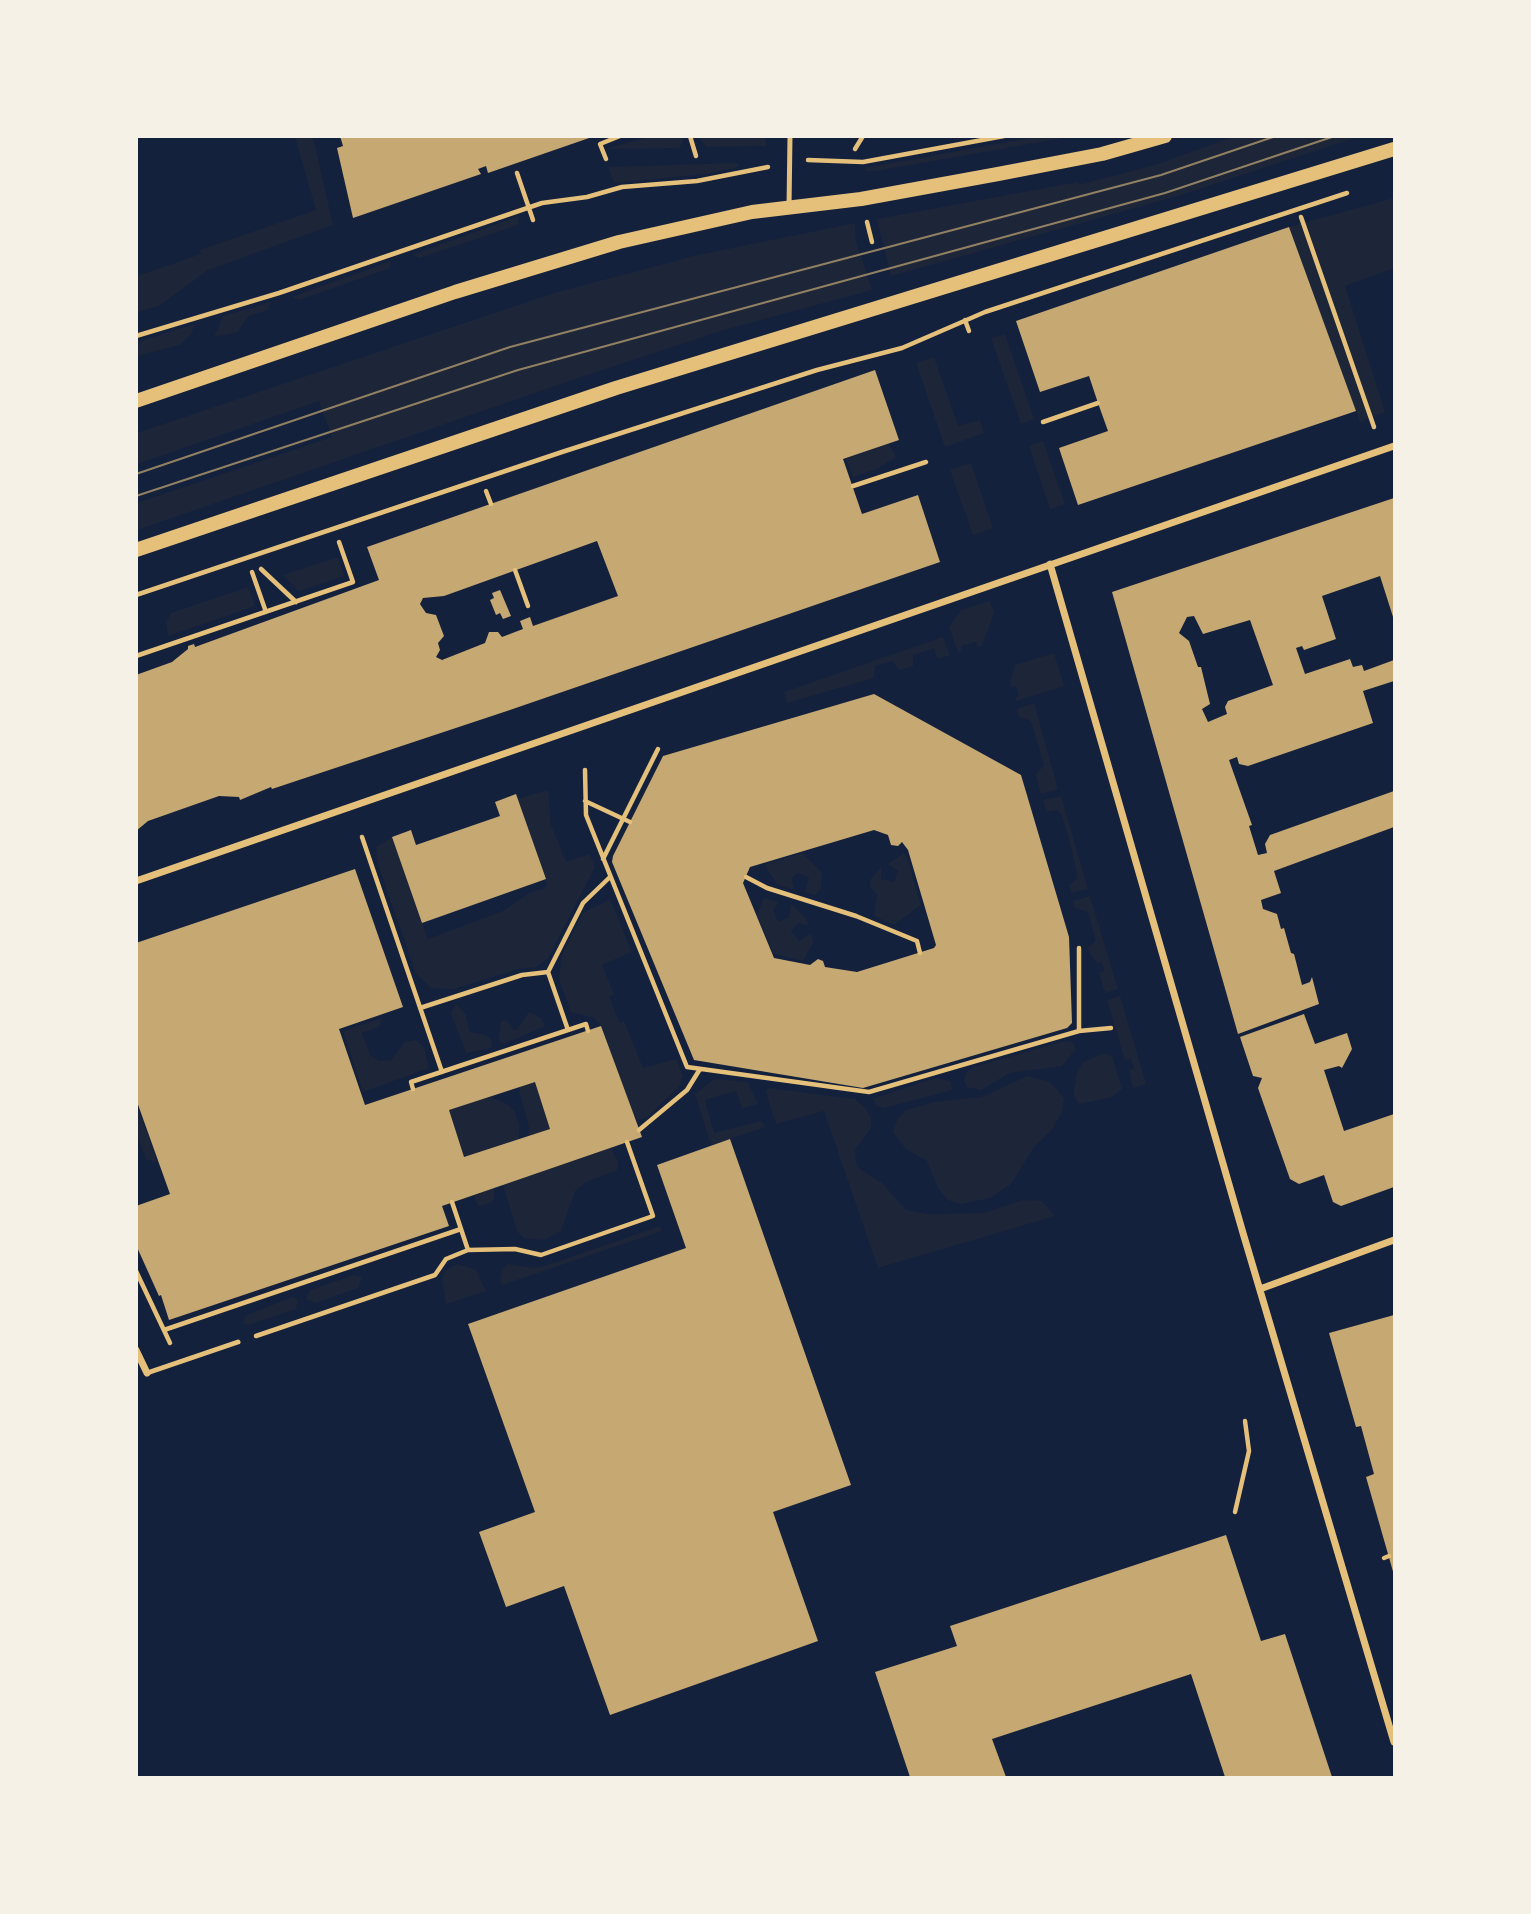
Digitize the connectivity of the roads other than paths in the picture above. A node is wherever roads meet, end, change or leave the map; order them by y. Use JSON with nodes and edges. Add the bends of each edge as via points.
{"nodes":[{"id":1,"x":790,"y":136,"type":"edge"},
{"id":2,"x":1165,"y":136,"type":"edge"},
{"id":3,"x":1395,"y":149,"type":"edge"},
{"id":4,"x":789,"y":207,"type":"junction"},
{"id":5,"x":136,"y":401,"type":"edge"},
{"id":6,"x":1395,"y":446,"type":"edge"},
{"id":7,"x":136,"y":550,"type":"edge"},
{"id":8,"x":1050,"y":564,"type":"junction"},
{"id":9,"x":136,"y":881,"type":"edge"},
{"id":10,"x":1395,"y":1240,"type":"edge"},
{"id":11,"x":1260,"y":1289,"type":"junction"},
{"id":12,"x":238,"y":1342,"type":"road end"},
{"id":13,"x":136,"y":1350,"type":"edge"},
{"id":14,"x":147,"y":1373,"type":"joint"},
{"id":15,"x":1395,"y":1742,"type":"edge"}],
"edges":[{"from":1,"to":4,"type":"lane"},
{"from":2,"to":4,"type":"main road","via":[[1102,154],[944,184]]},
{"from":3,"to":7,"type":"main road","via":[[617,387]]},
{"from":4,"to":5,"type":"main road","via":[[619,242],[455,292]]},
{"from":6,"to":8,"type":"street"},
{"from":8,"to":9,"type":"street"},
{"from":8,"to":11,"type":"street"},
{"from":10,"to":11,"type":"street"},
{"from":11,"to":15,"type":"street"},
{"from":12,"to":14,"type":"lane"},
{"from":13,"to":14,"type":"street"}]}
